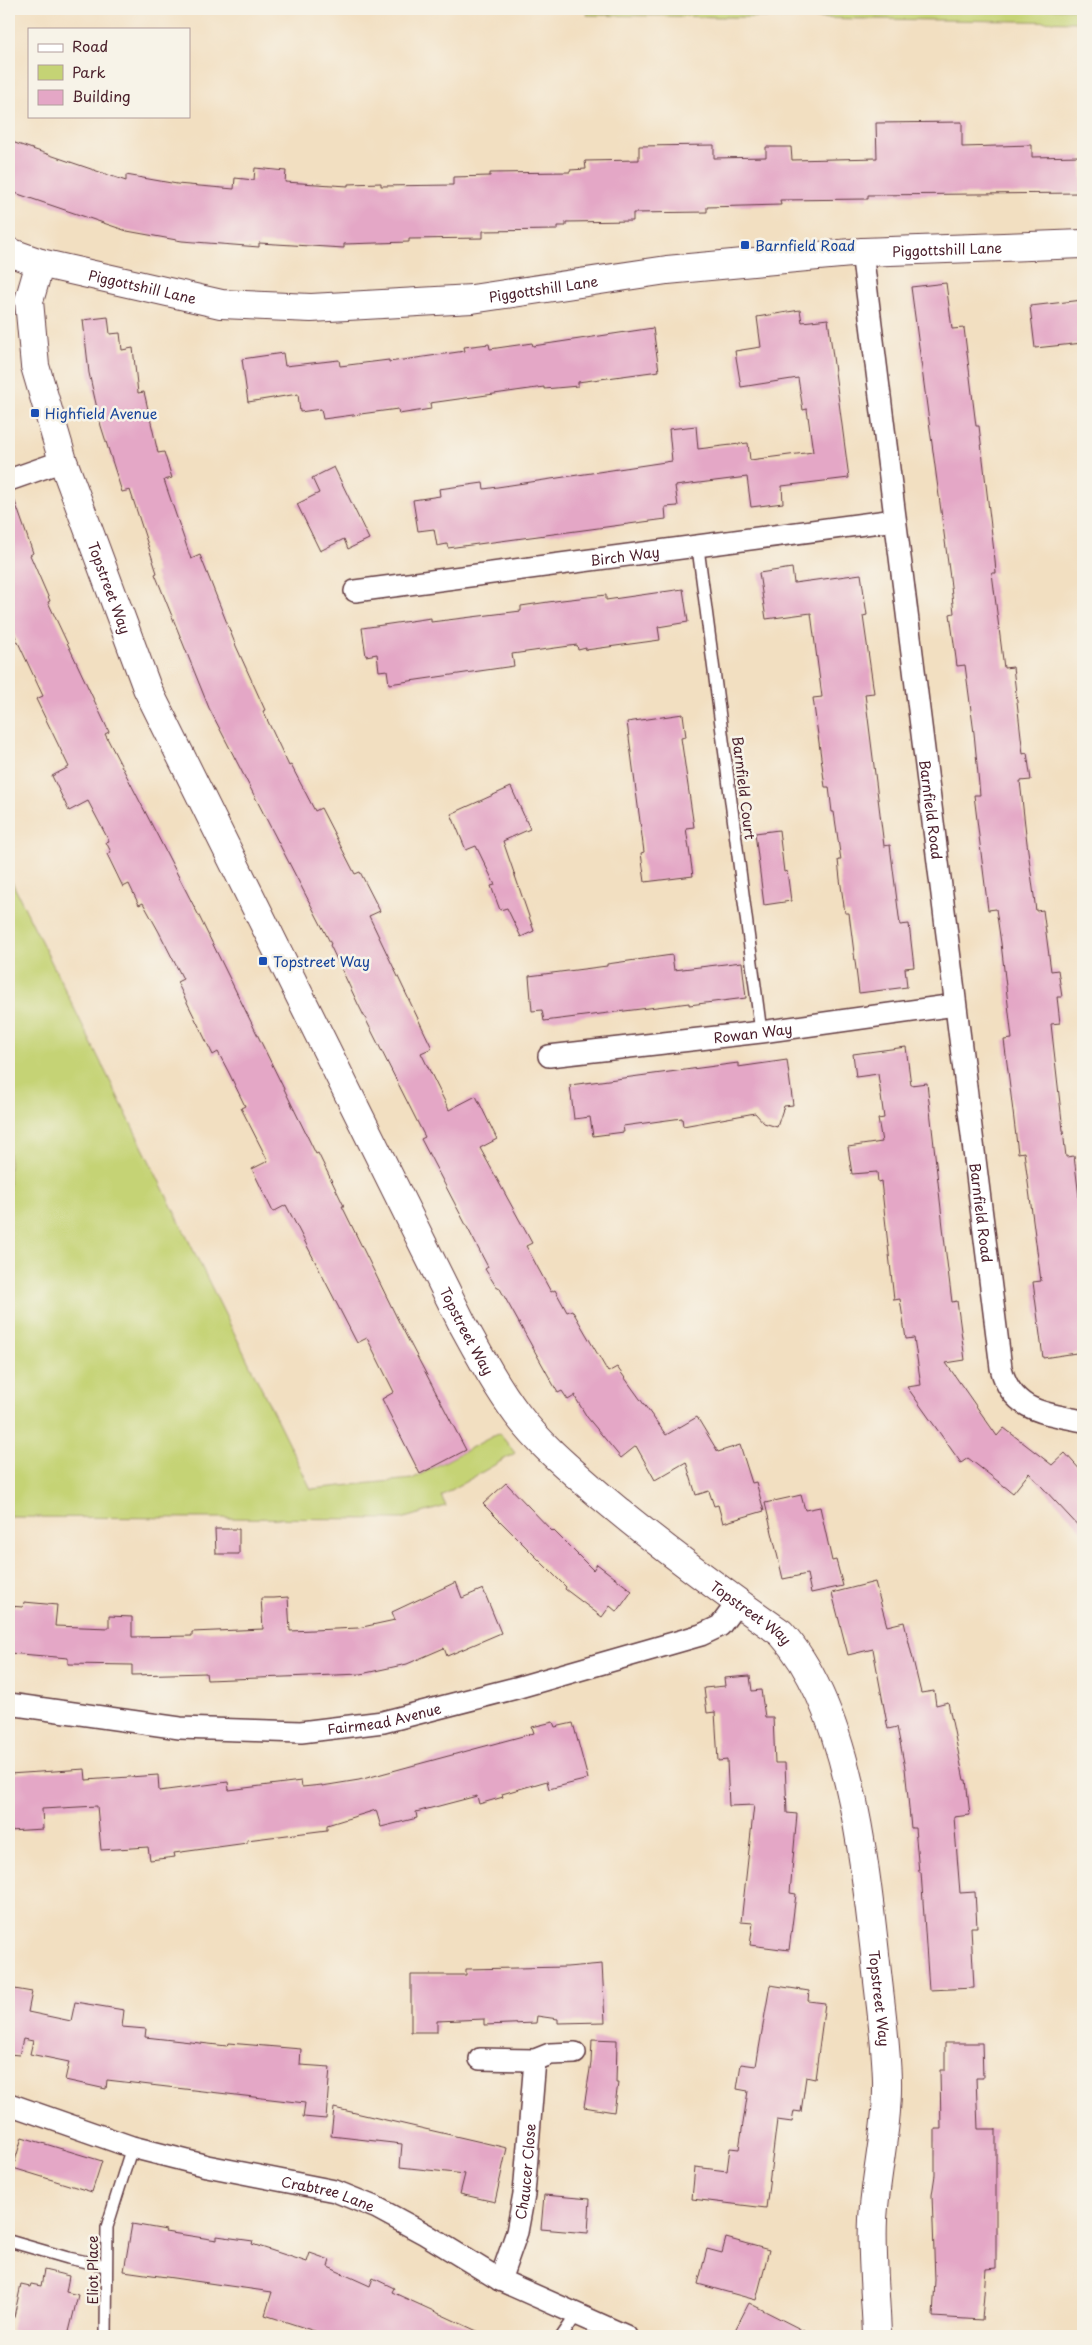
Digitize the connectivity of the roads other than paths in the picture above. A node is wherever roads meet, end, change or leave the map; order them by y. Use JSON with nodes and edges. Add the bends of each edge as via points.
{"nodes":[{"id":1,"x":1083,"y":244,"type":"edge"},
{"id":2,"x":9,"y":252,"type":"edge"},
{"id":3,"x":862,"y":252,"type":"junction"},
{"id":4,"x":40,"y":263,"type":"junction"},
{"id":5,"x":63,"y":461,"type":"junction"},
{"id":6,"x":9,"y":480,"type":"edge"},
{"id":7,"x":895,"y":520,"type":"junction"},
{"id":8,"x":698,"y":548,"type":"junction"},
{"id":9,"x":355,"y":591,"type":"dead end"},
{"id":10,"x":955,"y":1005,"type":"junction"},
{"id":11,"x":761,"y":1032,"type":"junction"},
{"id":12,"x":549,"y":1056,"type":"dead end"},
{"id":13,"x":1083,"y":1421,"type":"edge"},
{"id":14,"x":738,"y":1602,"type":"junction"},
{"id":15,"x":9,"y":1704,"type":"edge"},
{"id":16,"x":576,"y":2053,"type":"dead end"},
{"id":17,"x":480,"y":2059,"type":"dead end"},
{"id":18,"x":535,"y":2060,"type":"junction"},
{"id":19,"x":9,"y":2104,"type":"edge"},
{"id":20,"x":132,"y":2147,"type":"junction"},
{"id":21,"x":9,"y":2241,"type":"edge"},
{"id":22,"x":106,"y":2266,"type":"junction"},
{"id":23,"x":500,"y":2280,"type":"junction"},
{"id":24,"x":577,"y":2314,"type":"junction"},
{"id":25,"x":106,"y":2336,"type":"edge"},
{"id":26,"x":562,"y":2336,"type":"edge"},
{"id":27,"x":626,"y":2336,"type":"edge"},
{"id":28,"x":877,"y":2336,"type":"edge"}],
"edges":[{"from":1,"to":3,"type":"street","name":"Piggottshill Lane"},
{"from":2,"to":4,"type":"street","name":"Piggottshill Lane"},
{"from":3,"to":4,"type":"street","name":"Piggottshill Lane","via":[[667,270],[472,299],[311,308],[221,304]]},
{"from":3,"to":7,"type":"street","name":"Barnfield Road"},
{"from":4,"to":5,"type":"street","name":"Topstreet Way","via":[[29,301],[36,366]]},
{"from":5,"to":6,"type":"street"},
{"from":5,"to":14,"type":"street","name":"Topstreet Way","via":[[148,688],[488,1371],[516,1414],[568,1468],[655,1542]]},
{"from":7,"to":8,"type":"street","name":"Birch Way"},
{"from":7,"to":10,"type":"street","name":"Barnfield Road"},
{"from":8,"to":9,"type":"street","name":"Birch Way"},
{"from":8,"to":11,"type":"lane","name":"Barnfield Court"},
{"from":10,"to":11,"type":"street","name":"Rowan Way"},
{"from":10,"to":13,"type":"street","name":"Barnfield Road","via":[[1005,1383],[1012,1395],[1037,1412]]},
{"from":11,"to":12,"type":"street","name":"Rowan Way"},
{"from":14,"to":15,"type":"street","name":"Fairmead Avenue","via":[[720,1626],[700,1635],[516,1688],[382,1722],[301,1732],[180,1728]]},
{"from":14,"to":28,"type":"street","name":"Topstreet Way","via":[[781,1633],[809,1670],[840,1751],[855,1815],[872,1921],[887,2081],[885,2131],[873,2219]]},
{"from":16,"to":18,"type":"street","via":[[550,2054]]},
{"from":17,"to":18,"type":"street"},
{"from":18,"to":23,"type":"street","name":"Chaucer Close","via":[[524,2194],[517,2232]]},
{"from":19,"to":20,"type":"street","name":"Crabtree Lane"},
{"from":20,"to":22,"type":"lane","name":"Eliot Place","via":[[107,2227]]},
{"from":20,"to":23,"type":"street","name":"Crabtree Lane","via":[[207,2166],[335,2191],[377,2208]]},
{"from":21,"to":22,"type":"lane"},
{"from":22,"to":25,"type":"lane","name":"Eliot Place"},
{"from":23,"to":24,"type":"street","name":"Crabtree Lane"},
{"from":24,"to":26,"type":"lane"},
{"from":24,"to":27,"type":"street","name":"Crabtree Lane"}]}
